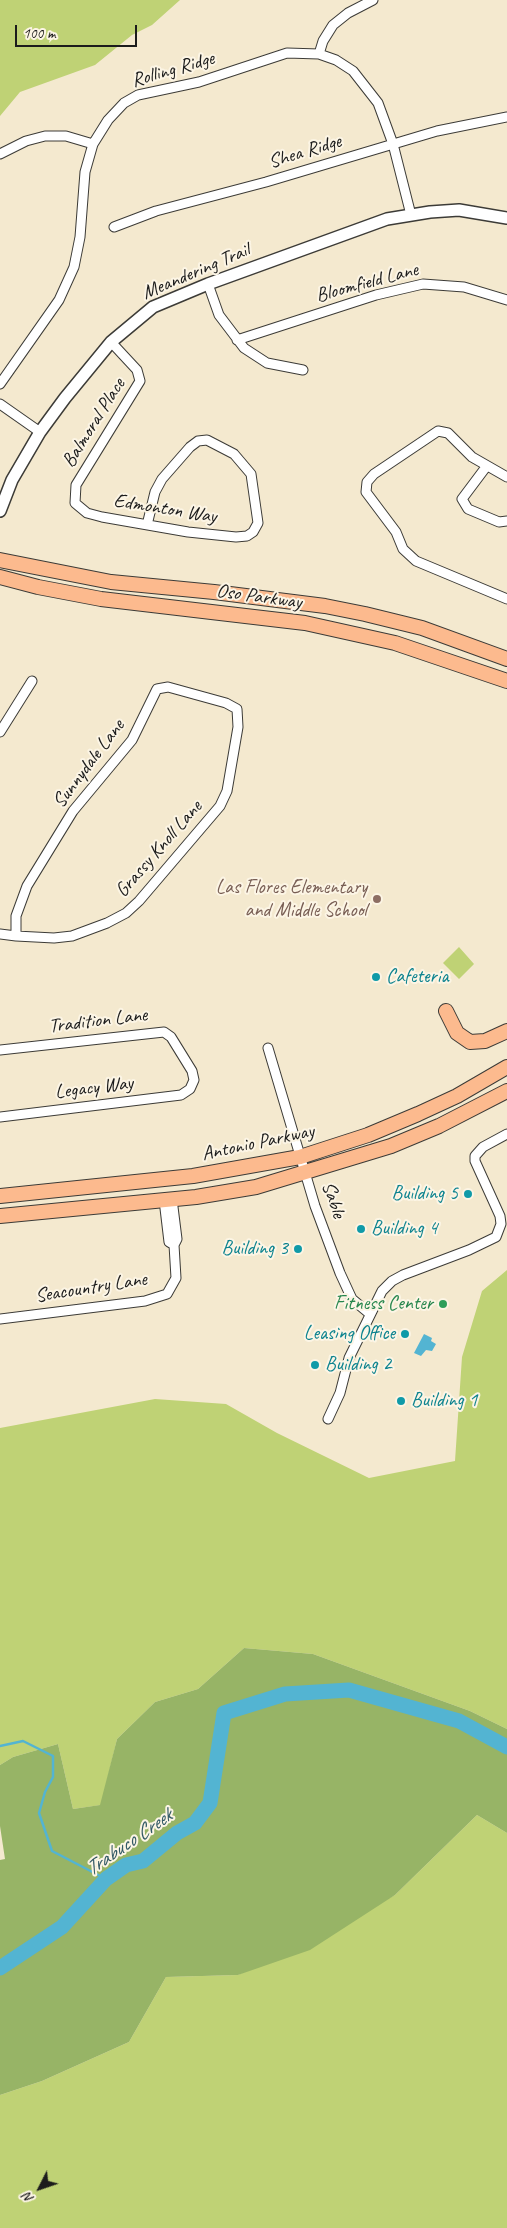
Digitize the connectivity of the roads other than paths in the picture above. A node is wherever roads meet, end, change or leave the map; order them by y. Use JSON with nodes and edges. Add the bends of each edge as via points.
{"nodes":[{"id":1,"x":373,"y":0,"type":"edge"},
{"id":2,"x":319,"y":54,"type":"junction"},
{"id":3,"x":507,"y":117,"type":"edge"},
{"id":4,"x":93,"y":144,"type":"junction"},
{"id":5,"x":393,"y":144,"type":"junction"},
{"id":6,"x":0,"y":154,"type":"edge"},
{"id":7,"x":411,"y":215,"type":"junction"},
{"id":8,"x":507,"y":218,"type":"edge"},
{"id":9,"x":114,"y":227,"type":"dead end"},
{"id":10,"x":208,"y":284,"type":"junction"},
{"id":11,"x":507,"y":300,"type":"edge"},
{"id":12,"x":237,"y":340,"type":"junction"},
{"id":13,"x":111,"y":342,"type":"junction"},
{"id":14,"x":303,"y":370,"type":"dead end"},
{"id":15,"x":0,"y":384,"type":"edge"},
{"id":16,"x":0,"y":404,"type":"edge"},
{"id":17,"x":40,"y":432,"type":"junction"},
{"id":18,"x":486,"y":467,"type":"junction"},
{"id":19,"x":507,"y":477,"type":"edge"},
{"id":20,"x":75,"y":502,"type":"joint"},
{"id":21,"x":0,"y":511,"type":"edge"},
{"id":22,"x":507,"y":521,"type":"edge"},
{"id":23,"x":147,"y":525,"type":"junction"},
{"id":24,"x":0,"y":560,"type":"edge"},
{"id":25,"x":0,"y":577,"type":"edge"},
{"id":26,"x":507,"y":599,"type":"edge"},
{"id":27,"x":507,"y":659,"type":"edge"},
{"id":28,"x":32,"y":681,"type":"dead end"},
{"id":29,"x":507,"y":682,"type":"edge"},
{"id":30,"x":237,"y":709,"type":"joint"},
{"id":31,"x":0,"y":732,"type":"edge"},
{"id":32,"x":0,"y":934,"type":"edge"},
{"id":33,"x":16,"y":936,"type":"junction"},
{"id":34,"x":446,"y":1011,"type":"dead end"},
{"id":35,"x":507,"y":1031,"type":"edge"},
{"id":36,"x":268,"y":1048,"type":"dead end"},
{"id":37,"x":0,"y":1050,"type":"edge"},
{"id":38,"x":507,"y":1067,"type":"edge"},
{"id":39,"x":190,"y":1089,"type":"joint"},
{"id":40,"x":507,"y":1091,"type":"edge"},
{"id":41,"x":0,"y":1117,"type":"edge"},
{"id":42,"x":507,"y":1134,"type":"edge"},
{"id":43,"x":300,"y":1157,"type":"junction"},
{"id":44,"x":305,"y":1173,"type":"junction"},
{"id":45,"x":0,"y":1196,"type":"edge"},
{"id":46,"x":168,"y":1200,"type":"junction"},
{"id":47,"x":0,"y":1216,"type":"edge"},
{"id":48,"x":370,"y":1314,"type":"junction"},
{"id":49,"x":0,"y":1319,"type":"edge"},
{"id":50,"x":328,"y":1419,"type":"dead end"}],
"edges":[{"from":1,"to":2,"type":"street","via":[[348,13],[333,26]]},
{"from":2,"to":4,"type":"street","name":"Rolling Ridge","via":[[287,53],[199,82],[138,95],[108,120]]},
{"from":2,"to":5,"type":"street","name":"Rolling Ridge","via":[[353,71],[368,88],[378,103]]},
{"from":3,"to":5,"type":"street","name":"Shea Ridge","via":[[436,131]]},
{"from":4,"to":6,"type":"street","via":[[66,136],[45,136]]},
{"from":4,"to":15,"type":"street","name":"Rolling Ridge","via":[[85,172],[80,237],[74,267],[59,300]]},
{"from":5,"to":7,"type":"street","name":"Rolling Ridge"},
{"from":5,"to":9,"type":"street","name":"Shea Ridge","via":[[156,211]]},
{"from":7,"to":8,"type":"street","name":"Meandering Trail","via":[[459,210]]},
{"from":7,"to":10,"type":"street","name":"Meandering Trail","via":[[361,228]]},
{"from":10,"to":12,"type":"street","via":[[219,315]]},
{"from":10,"to":13,"type":"street","name":"Meandering Trail","via":[[153,307]]},
{"from":11,"to":12,"type":"street","name":"Bloomfield Lane","via":[[464,287],[423,284],[376,295]]},
{"from":12,"to":14,"type":"street","via":[[266,363]]},
{"from":13,"to":17,"type":"street","name":"Meandering Trail"},
{"from":13,"to":20,"type":"street","name":"Balmoral Place","via":[[137,370],[140,381],[76,485]]},
{"from":16,"to":17,"type":"street"},
{"from":17,"to":21,"type":"street","name":"Meandering Trail","via":[[12,480]]},
{"from":18,"to":19,"type":"street"},
{"from":18,"to":22,"type":"street","via":[[462,499],[468,509],[499,522]]},
{"from":18,"to":26,"type":"street","via":[[472,458],[448,433],[438,431],[374,474],[367,482],[366,492],[396,532],[403,549],[416,562]]},
{"from":20,"to":23,"type":"street","name":"Edmonton Way","via":[[87,513]]},
{"from":23,"to":23,"type":"street","name":"Edmonton Way","via":[[155,492],[162,479],[198,441],[207,440],[234,454],[251,474],[258,523],[247,536]]},
{"from":24,"to":27,"type":"main road","name":"Oso Parkway","via":[[112,582],[325,606],[422,628]]},
{"from":25,"to":29,"type":"main road","name":"Oso Parkway","via":[[101,599],[305,623],[394,643]]},
{"from":28,"to":31,"type":"street"},
{"from":30,"to":33,"type":"street","name":"Grassy Knoll Lane","via":[[238,727],[227,791],[220,806],[139,901],[126,913],[91,931],[54,938]]},
{"from":30,"to":33,"type":"street","name":"Sunnydale Lane","via":[[168,686],[157,689],[132,740],[74,811],[27,886],[18,910]]},
{"from":32,"to":33,"type":"street","name":"Grassy Knoll Lane"},
{"from":34,"to":35,"type":"main road","via":[[458,1033],[470,1042],[485,1041]]},
{"from":36,"to":43,"type":"street","name":"Sable"},
{"from":37,"to":39,"type":"street","name":"Tradition Lane","via":[[164,1032],[171,1037],[192,1072],[194,1080]]},
{"from":38,"to":43,"type":"main road","name":"Antonio Parkway","via":[[418,1114],[368,1135]]},
{"from":39,"to":41,"type":"street","name":"Legacy Way","via":[[181,1095]]},
{"from":40,"to":44,"type":"main road","name":"Antonio Parkway","via":[[439,1126]]},
{"from":42,"to":48,"type":"street","via":[[477,1151],[475,1156],[500,1216],[496,1237],[392,1281],[382,1291]]},
{"from":43,"to":44,"type":"street","name":"Sable"},
{"from":43,"to":45,"type":"main road","name":"Antonio Parkway","via":[[193,1176]]},
{"from":44,"to":46,"type":"main road","name":"Antonio Parkway","via":[[256,1186]]},
{"from":44,"to":48,"type":"street","name":"Sable","via":[[352,1299]]},
{"from":46,"to":47,"type":"main road","name":"Antonio Parkway"},
{"from":46,"to":49,"type":"street","name":"Seacountry Lane","via":[[169,1242],[174,1245],[176,1278],[167,1294],[145,1301]]},
{"from":48,"to":50,"type":"street","via":[[349,1358],[340,1394]]}]}
